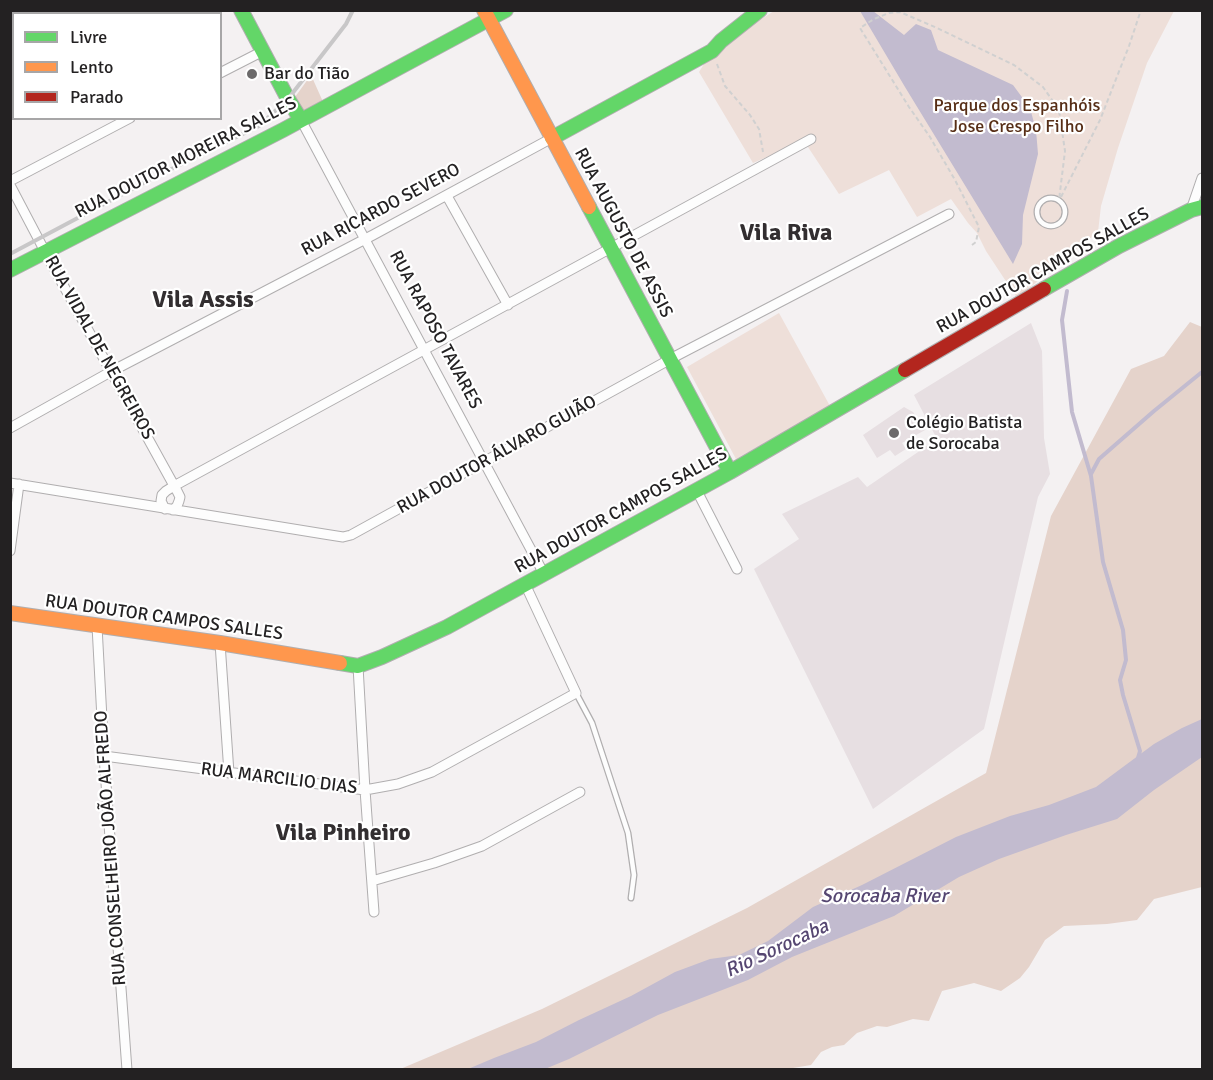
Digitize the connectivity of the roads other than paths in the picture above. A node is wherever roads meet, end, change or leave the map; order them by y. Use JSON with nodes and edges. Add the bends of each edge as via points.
{"nodes":[{"id":1,"x":241,"y":10,"type":"edge"},
{"id":2,"x":506,"y":10,"type":"edge"},
{"id":3,"x":760,"y":10,"type":"edge"},
{"id":4,"x":487,"y":15,"type":"edge"},
{"id":5,"x":263,"y":51,"type":"junction"},
{"id":6,"x":222,"y":72,"type":"edge"},
{"id":7,"x":292,"y":105,"type":"junction"},
{"id":8,"x":126,"y":120,"type":"edge"},
{"id":9,"x":301,"y":120,"type":"junction"},
{"id":10,"x":283,"y":130,"type":"junction"},
{"id":11,"x":552,"y":138,"type":"junction"},
{"id":12,"x":811,"y":139,"type":"dead end"},
{"id":13,"x":1203,"y":178,"type":"edge"},
{"id":14,"x":10,"y":183,"type":"edge"},
{"id":15,"x":447,"y":196,"type":"junction"},
{"id":16,"x":1059,"y":200,"type":"joint"},
{"id":17,"x":1197,"y":209,"type":"edge"},
{"id":18,"x":949,"y":214,"type":"dead end"},
{"id":19,"x":365,"y":239,"type":"junction"},
{"id":20,"x":611,"y":248,"type":"junction"},
{"id":21,"x":45,"y":251,"type":"junction"},
{"id":22,"x":10,"y":270,"type":"edge"},
{"id":23,"x":508,"y":305,"type":"junction"},
{"id":24,"x":425,"y":350,"type":"junction"},
{"id":25,"x":670,"y":359,"type":"junction"},
{"id":26,"x":112,"y":371,"type":"junction"},
{"id":27,"x":10,"y":428,"type":"edge"},
{"id":28,"x":484,"y":462,"type":"junction"},
{"id":29,"x":730,"y":472,"type":"junction"},
{"id":30,"x":15,"y":484,"type":"edge"},
{"id":31,"x":174,"y":486,"type":"junction"},
{"id":32,"x":697,"y":491,"type":"junction"},
{"id":33,"x":169,"y":509,"type":"junction"},
{"id":34,"x":10,"y":551,"type":"edge"},
{"id":35,"x":737,"y":569,"type":"dead end"},
{"id":36,"x":544,"y":574,"type":"junction"},
{"id":37,"x":525,"y":585,"type":"junction"},
{"id":38,"x":10,"y":613,"type":"edge"},
{"id":39,"x":97,"y":626,"type":"junction"},
{"id":40,"x":220,"y":643,"type":"junction"},
{"id":41,"x":358,"y":666,"type":"junction"},
{"id":42,"x":576,"y":693,"type":"junction"},
{"id":43,"x":104,"y":756,"type":"junction"},
{"id":44,"x":229,"y":773,"type":"junction"},
{"id":45,"x":365,"y":790,"type":"junction"},
{"id":46,"x":580,"y":792,"type":"dead end"},
{"id":47,"x":372,"y":880,"type":"junction"},
{"id":48,"x":631,"y":898,"type":"dead end"},
{"id":49,"x":374,"y":912,"type":"dead end"},
{"id":50,"x":127,"y":1070,"type":"edge"}],
"edges":[{"from":1,"to":5,"type":"main road","name":"RUA RAPOSO TAVARES"},
{"from":2,"to":4,"type":"main road","name":"RUA DOUTOR MOREIRA SALLES"},
{"from":3,"to":11,"type":"main road","name":"RUA RICARDO SEVERO","via":[[712,51]]},
{"from":4,"to":9,"type":"main road","name":"RUA DOUTOR MOREIRA SALLES"},
{"from":4,"to":11,"type":"main road","name":"RUA AUGUSTO DE ASSIS"},
{"from":5,"to":6,"type":"street"},
{"from":5,"to":7,"type":"main road","name":"RUA RAPOSO TAVARES"},
{"from":7,"to":9,"type":"main road","name":"RUA RAPOSO TAVARES"},
{"from":7,"to":10,"type":"main road","via":[[292,116]]},
{"from":8,"to":14,"type":"street"},
{"from":9,"to":10,"type":"main road","name":"RUA DOUTOR MOREIRA SALLES"},
{"from":9,"to":19,"type":"street","name":"RUA RAPOSO TAVARES"},
{"from":10,"to":21,"type":"main road","name":"RUA DOUTOR MOREIRA SALLES"},
{"from":11,"to":15,"type":"street","name":"RUA RICARDO SEVERO"},
{"from":11,"to":20,"type":"main road","name":"RUA AUGUSTO DE ASSIS"},
{"from":12,"to":20,"type":"street"},
{"from":13,"to":17,"type":"street"},
{"from":14,"to":21,"type":"street","name":"RUA VIDAL DE NEGREIROS"},
{"from":15,"to":19,"type":"street","name":"RUA RICARDO SEVERO"},
{"from":15,"to":23,"type":"street"},
{"from":16,"to":16,"type":"lane","via":[[1041,202],[1037,215],[1042,223],[1050,227],[1063,221],[1065,207]]},
{"from":17,"to":29,"type":"main road","name":"RUA DOUTOR CAMPOS SALLES","via":[[1119,246]]},
{"from":18,"to":25,"type":"street","name":"RUA DOUTOR ÁLVARO GUIÃO"},
{"from":19,"to":24,"type":"street","name":"RUA RAPOSO TAVARES"},
{"from":19,"to":26,"type":"street","name":"RUA RICARDO SEVERO"},
{"from":20,"to":23,"type":"street"},
{"from":20,"to":25,"type":"main road","name":"RUA AUGUSTO DE ASSIS"},
{"from":21,"to":22,"type":"main road","name":"RUA DOUTOR MOREIRA SALLES"},
{"from":21,"to":26,"type":"street","name":"RUA VIDAL DE NEGREIROS"},
{"from":23,"to":24,"type":"street"},
{"from":24,"to":28,"type":"street","name":"RUA RAPOSO TAVARES"},
{"from":24,"to":31,"type":"street"},
{"from":25,"to":28,"type":"street","name":"RUA DOUTOR ÁLVARO GUIÃO"},
{"from":25,"to":29,"type":"main road","name":"RUA AUGUSTO DE ASSIS"},
{"from":26,"to":27,"type":"street","name":"RUA RICARDO SEVERO"},
{"from":26,"to":31,"type":"street","name":"RUA VIDAL DE NEGREIROS"},
{"from":28,"to":33,"type":"street","name":"RUA DOUTOR ÁLVARO GUIÃO","via":[[343,537]]},
{"from":28,"to":36,"type":"street","name":"RUA RAPOSO TAVARES"},
{"from":29,"to":32,"type":"main road","name":"RUA DOUTOR CAMPOS SALLES"},
{"from":30,"to":33,"type":"street","name":"RUA DOUTOR ÁLVARO GUIÃO"},
{"from":30,"to":34,"type":"street"},
{"from":31,"to":33,"type":"street","via":[[180,497],[177,506]]},
{"from":31,"to":33,"type":"street","via":[[162,495],[161,501]]},
{"from":32,"to":35,"type":"street"},
{"from":32,"to":36,"type":"main road","name":"RUA DOUTOR CAMPOS SALLES"},
{"from":36,"to":37,"type":"main road","name":"RUA DOUTOR CAMPOS SALLES"},
{"from":37,"to":41,"type":"main road","name":"RUA DOUTOR CAMPOS SALLES","via":[[447,627]]},
{"from":37,"to":42,"type":"street"},
{"from":38,"to":39,"type":"main road","name":"RUA DOUTOR CAMPOS SALLES"},
{"from":39,"to":40,"type":"main road","name":"RUA DOUTOR CAMPOS SALLES"},
{"from":39,"to":43,"type":"street","name":"RUA CONSELHEIRO JOÃO ALFREDO"},
{"from":40,"to":41,"type":"main road","name":"RUA DOUTOR CAMPOS SALLES"},
{"from":40,"to":44,"type":"street"},
{"from":41,"to":45,"type":"street"},
{"from":42,"to":45,"type":"street","name":"RUA MARCILIO DIAS","via":[[432,772]]},
{"from":42,"to":48,"type":"lane","via":[[592,723],[628,833],[634,874]]},
{"from":43,"to":44,"type":"street","name":"RUA MARCILIO DIAS"},
{"from":43,"to":50,"type":"street","name":"RUA CONSELHEIRO JOÃO ALFREDO"},
{"from":44,"to":45,"type":"street","name":"RUA MARCILIO DIAS"},
{"from":45,"to":47,"type":"street"},
{"from":46,"to":47,"type":"street","via":[[482,846]]},
{"from":47,"to":49,"type":"street"}]}
